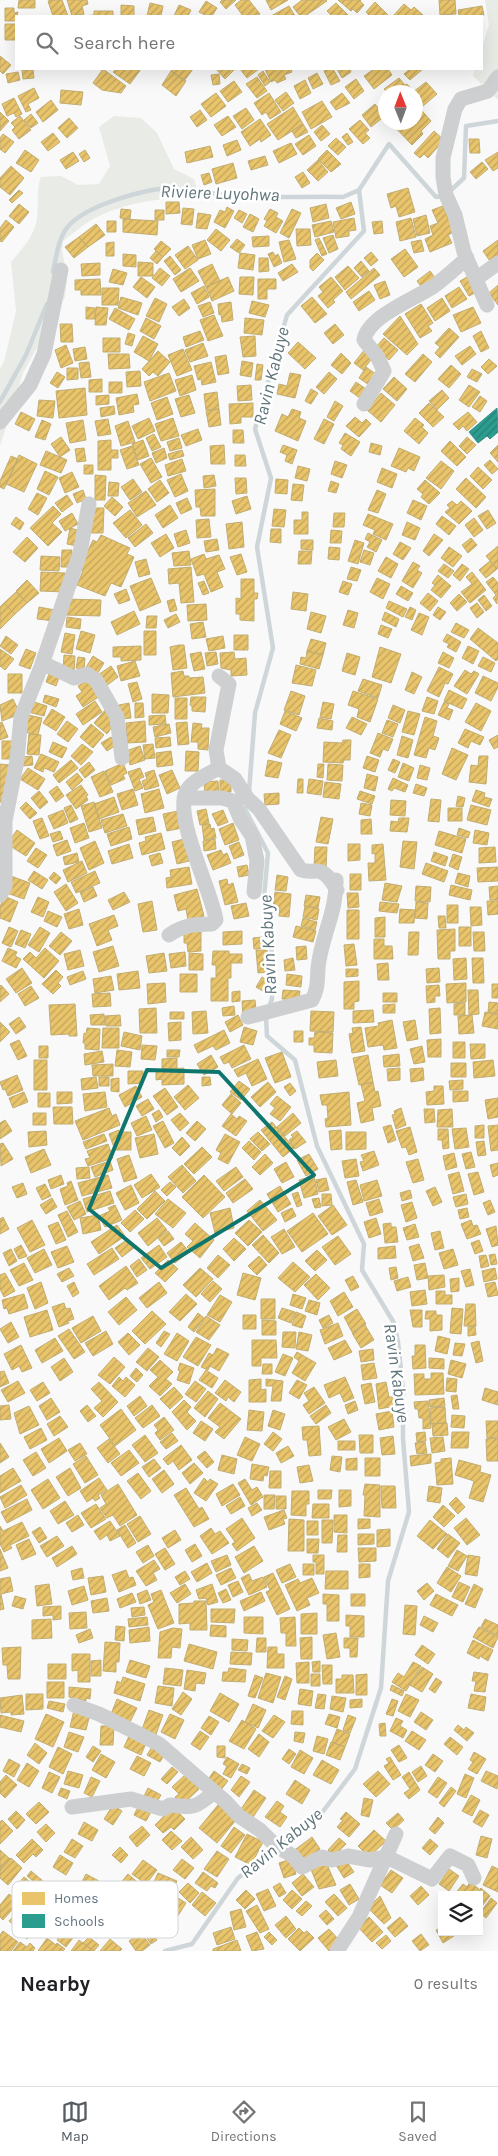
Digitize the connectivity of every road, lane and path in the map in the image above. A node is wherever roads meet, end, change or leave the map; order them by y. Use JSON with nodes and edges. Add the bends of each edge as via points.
{"nodes":[{"id":1,"x":498,"y":77,"type":"edge"},
{"id":2,"x":467,"y":258,"type":"junction"},
{"id":3,"x":498,"y":263,"type":"edge"},
{"id":4,"x":61,"y":270,"type":"dead end"},
{"id":5,"x":476,"y":279,"type":"junction"},
{"id":6,"x":487,"y":305,"type":"dead end"},
{"id":7,"x":364,"y":404,"type":"dead end"},
{"id":8,"x":0,"y":422,"type":"edge"},
{"id":9,"x":89,"y":504,"type":"dead end"},
{"id":10,"x":42,"y":667,"type":"junction"},
{"id":11,"x":220,"y":676,"type":"dead end"},
{"id":12,"x":122,"y":758,"type":"dead end"},
{"id":13,"x":218,"y":768,"type":"junction"},
{"id":14,"x":184,"y":798,"type":"junction"},
{"id":15,"x":3,"y":828,"type":"edge"},
{"id":16,"x":336,"y":871,"type":"dead end"},
{"id":17,"x":337,"y":890,"type":"junction"},
{"id":18,"x":254,"y":892,"type":"dead end"},
{"id":19,"x":0,"y":895,"type":"edge"},
{"id":20,"x":170,"y":935,"type":"dead end"},
{"id":21,"x":248,"y":1017,"type":"dead end"},
{"id":22,"x":74,"y":1705,"type":"dead end"},
{"id":23,"x":214,"y":1792,"type":"junction"},
{"id":24,"x":72,"y":1807,"type":"dead end"},
{"id":25,"x":396,"y":1834,"type":"dead end"},
{"id":26,"x":387,"y":1857,"type":"junction"},
{"id":27,"x":474,"y":1878,"type":"dead end"},
{"id":28,"x":337,"y":1951,"type":"edge"}],
"edges":[{"from":1,"to":2,"type":"street","via":[[488,91],[461,99],[455,109],[443,158],[446,195]]},
{"from":2,"to":5,"type":"street"},
{"from":2,"to":7,"type":"street","via":[[433,287],[386,315],[365,335],[364,340],[384,371]]},
{"from":3,"to":5,"type":"street"},
{"from":4,"to":8,"type":"street","via":[[44,354],[30,385]]},
{"from":5,"to":6,"type":"street"},
{"from":9,"to":10,"type":"street","via":[[80,553]]},
{"from":10,"to":12,"type":"street","via":[[49,666],[74,678],[87,674],[96,680],[117,717]]},
{"from":10,"to":15,"type":"street","via":[[21,717],[17,760]]},
{"from":11,"to":13,"type":"street","via":[[229,684],[216,750]]},
{"from":13,"to":14,"type":"street","via":[[195,782]]},
{"from":13,"to":17,"type":"street","via":[[235,779],[301,870],[325,874]]},
{"from":14,"to":18,"type":"street","via":[[233,801],[252,836],[257,861]]},
{"from":14,"to":20,"type":"street","via":[[186,820],[216,920],[212,924],[193,924]]},
{"from":15,"to":19,"type":"street","via":[[5,886]]},
{"from":16,"to":17,"type":"street"},
{"from":17,"to":21,"type":"street","via":[[319,960],[318,988],[312,1000]]},
{"from":22,"to":23,"type":"street","via":[[159,1744]]},
{"from":23,"to":24,"type":"street","via":[[190,1808],[170,1805],[163,1809],[131,1799]]},
{"from":23,"to":26,"type":"street","via":[[277,1847],[292,1855],[302,1868],[322,1857],[332,1860],[348,1856],[370,1860]]},
{"from":25,"to":26,"type":"street"},
{"from":26,"to":27,"type":"street","via":[[432,1879],[450,1856],[468,1865]]},
{"from":26,"to":28,"type":"street","via":[[359,1917]]}]}
